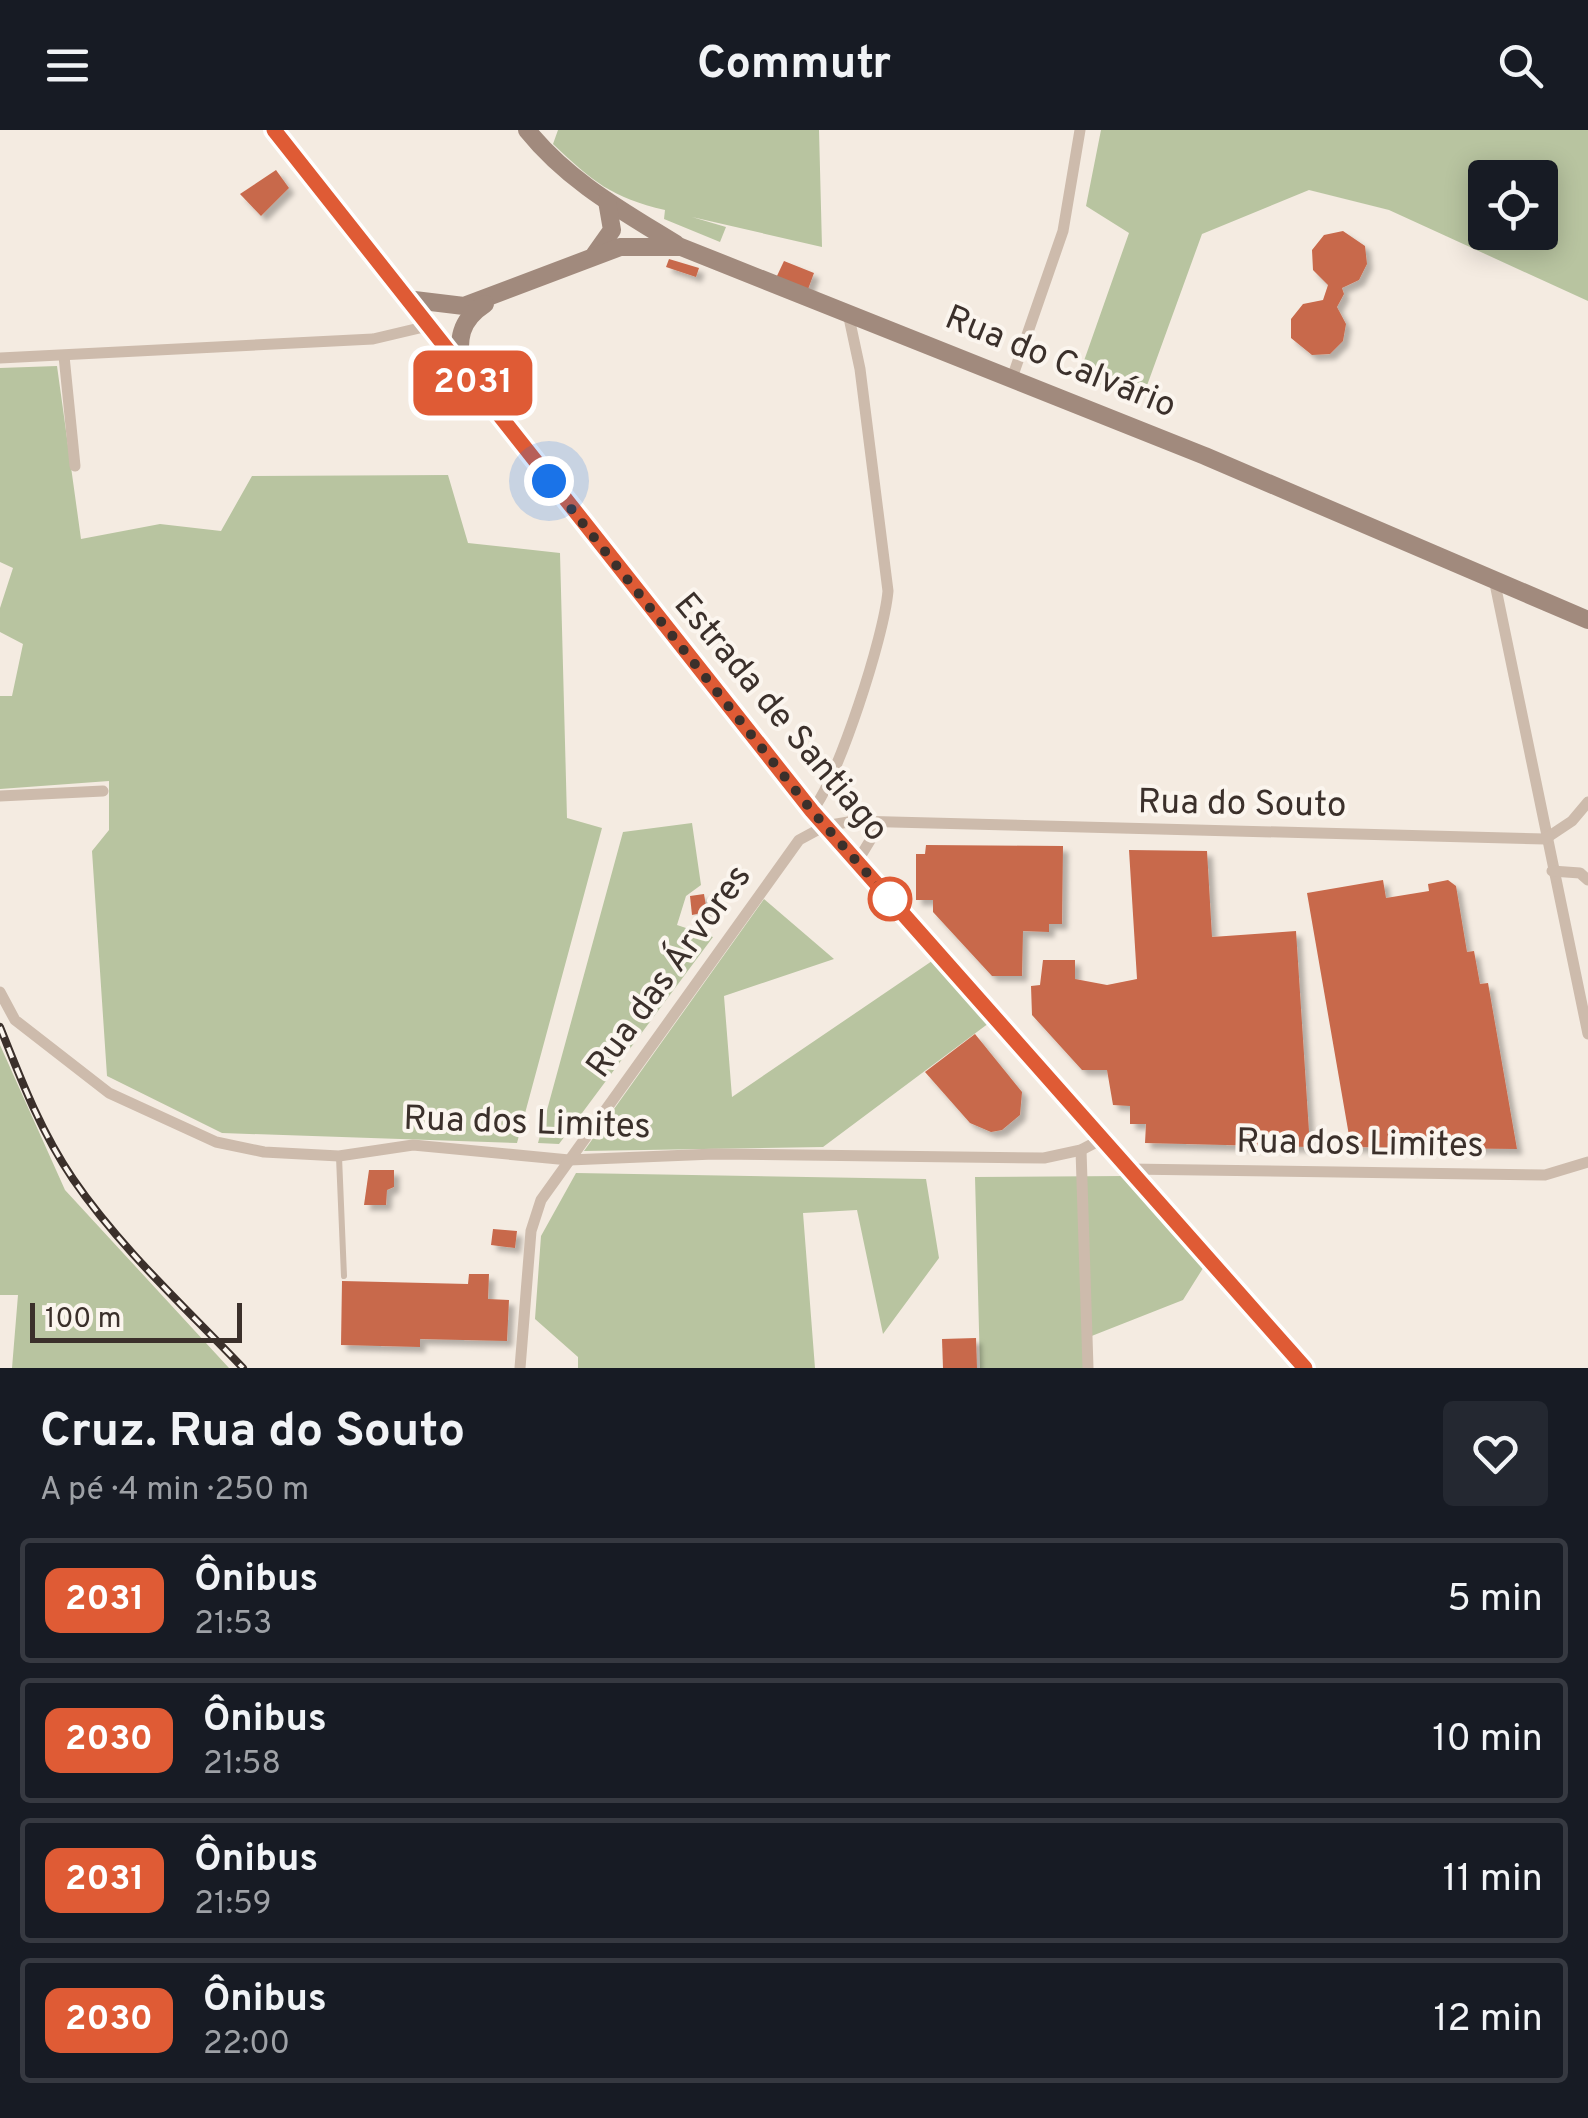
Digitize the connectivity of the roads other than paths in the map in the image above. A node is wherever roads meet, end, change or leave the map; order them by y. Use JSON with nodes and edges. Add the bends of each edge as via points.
{"nodes":[{"id":1,"x":274,"y":130,"type":"edge"},
{"id":2,"x":527,"y":130,"type":"edge"},
{"id":3,"x":1080,"y":130,"type":"edge"},
{"id":4,"x":606,"y":201,"type":"junction"},
{"id":5,"x":681,"y":247,"type":"junction"},
{"id":6,"x":595,"y":254,"type":"junction"},
{"id":7,"x":406,"y":298,"type":"junction"},
{"id":8,"x":848,"y":313,"type":"junction"},
{"id":9,"x":463,"y":315,"type":"junction"},
{"id":10,"x":428,"y":326,"type":"junction"},
{"id":11,"x":64,"y":356,"type":"junction"},
{"id":12,"x":0,"y":358,"type":"edge"},
{"id":13,"x":461,"y":368,"type":"junction"},
{"id":14,"x":1012,"y":381,"type":"junction"},
{"id":15,"x":76,"y":466,"type":"dead end"},
{"id":16,"x":1494,"y":579,"type":"junction"},
{"id":17,"x":1588,"y":620,"type":"edge"},
{"id":18,"x":103,"y":791,"type":"dead end"},
{"id":19,"x":0,"y":796,"type":"edge"},
{"id":20,"x":1588,"y":802,"type":"edge"},
{"id":21,"x":812,"y":811,"type":"junction"},
{"id":22,"x":880,"y":824,"type":"junction"},
{"id":23,"x":826,"y":826,"type":"junction"},
{"id":24,"x":1546,"y":839,"type":"junction"},
{"id":25,"x":856,"y":862,"type":"junction"},
{"id":26,"x":1552,"y":871,"type":"junction"},
{"id":27,"x":1588,"y":880,"type":"edge"},
{"id":28,"x":0,"y":992,"type":"edge"},
{"id":29,"x":1588,"y":1034,"type":"edge"},
{"id":30,"x":1104,"y":1138,"type":"junction"},
{"id":31,"x":1081,"y":1150,"type":"junction"},
{"id":32,"x":339,"y":1156,"type":"junction"},
{"id":33,"x":569,"y":1160,"type":"junction"},
{"id":34,"x":1588,"y":1162,"type":"edge"},
{"id":35,"x":1128,"y":1169,"type":"junction"},
{"id":36,"x":344,"y":1276,"type":"dead end"},
{"id":37,"x":520,"y":1368,"type":"edge"},
{"id":38,"x":1088,"y":1368,"type":"edge"},
{"id":39,"x":1304,"y":1368,"type":"edge"}],
"edges":[{"from":1,"to":7,"type":"main road","name":"Estrada de Santiago"},
{"from":2,"to":4,"type":"main road","via":[[550,158]]},
{"from":3,"to":14,"type":"street","via":[[1062,232]]},
{"from":4,"to":5,"type":"main road"},
{"from":4,"to":6,"type":"main road","via":[[612,230]]},
{"from":5,"to":6,"type":"main road","name":"Rua do Calvário","via":[[647,244]]},
{"from":5,"to":8,"type":"main road","name":"Rua do Calvário"},
{"from":6,"to":9,"type":"main road","name":"Rua do Calvário"},
{"from":7,"to":9,"type":"main road"},
{"from":7,"to":10,"type":"main road","name":"Estrada de Santiago"},
{"from":8,"to":14,"type":"main road","name":"Rua do Calvário"},
{"from":8,"to":21,"type":"street","via":[[888,591],[886,616],[851,718],[824,796]]},
{"from":9,"to":10,"type":"main road","via":[[449,332]]},
{"from":9,"to":13,"type":"main road"},
{"from":10,"to":11,"type":"street","via":[[373,339]]},
{"from":10,"to":13,"type":"main road","name":"Estrada de Santiago"},
{"from":11,"to":12,"type":"street"},
{"from":11,"to":15,"type":"street"},
{"from":13,"to":21,"type":"main road","name":"Estrada de Santiago"},
{"from":14,"to":16,"type":"main road","name":"Rua do Calvário"},
{"from":16,"to":17,"type":"main road","name":"Rua do Calvário"},
{"from":16,"to":24,"type":"street"},
{"from":18,"to":19,"type":"street"},
{"from":20,"to":24,"type":"street"},
{"from":21,"to":23,"type":"main road","name":"Estrada de Santiago"},
{"from":22,"to":23,"type":"street","name":"Rua do Souto"},
{"from":22,"to":24,"type":"street","name":"Rua do Souto"},
{"from":22,"to":25,"type":"street"},
{"from":23,"to":25,"type":"main road","name":"Estrada de Santiago"},
{"from":23,"to":33,"type":"street","name":"Rua das Árvores","via":[[799,840]]},
{"from":24,"to":26,"type":"street"},
{"from":25,"to":30,"type":"main road","name":"Estrada de Santiago"},
{"from":26,"to":27,"type":"street"},
{"from":26,"to":29,"type":"street"},
{"from":28,"to":32,"type":"street","name":"Rua dos Limites","via":[[15,1020],[109,1093],[216,1142]]},
{"from":30,"to":31,"type":"street","name":"Rua dos Limites"},
{"from":30,"to":35,"type":"main road","name":"Estrada de Santiago"},
{"from":31,"to":33,"type":"street","name":"Rua dos Limites","via":[[1044,1158],[714,1154]]},
{"from":31,"to":38,"type":"street"},
{"from":32,"to":33,"type":"street","name":"Rua dos Limites","via":[[413,1146]]},
{"from":32,"to":36,"type":"lane"},
{"from":33,"to":37,"type":"street","name":"Rua das Árvores","via":[[541,1200],[531,1231]]},
{"from":34,"to":35,"type":"street","name":"Rua dos Limites","via":[[1545,1175]]},
{"from":35,"to":39,"type":"main road","name":"Estrada de Santiago"}]}
